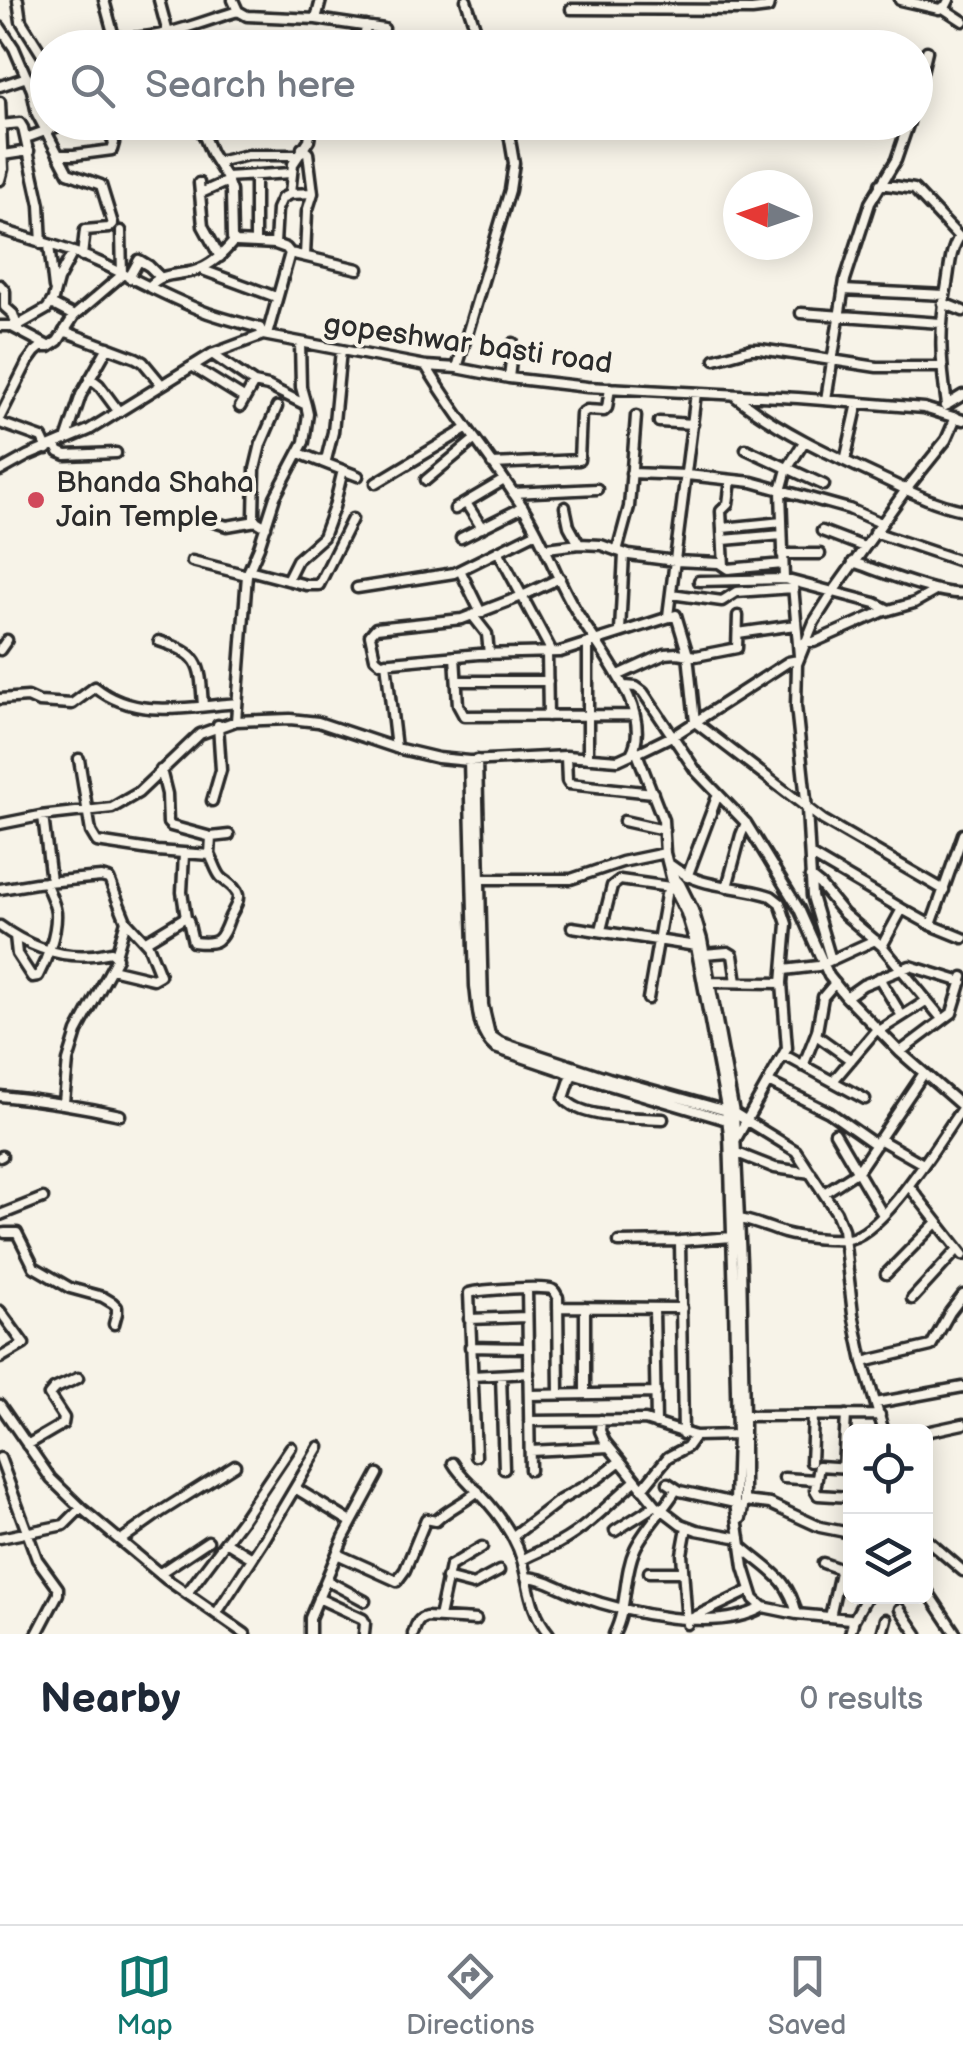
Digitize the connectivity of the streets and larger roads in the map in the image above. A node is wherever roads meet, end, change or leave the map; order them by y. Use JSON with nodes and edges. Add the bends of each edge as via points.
{"nodes":[{"id":1,"x":18,"y":0,"type":"edge"},
{"id":2,"x":104,"y":0,"type":"edge"},
{"id":3,"x":159,"y":0,"type":"edge"},
{"id":4,"x":234,"y":0,"type":"edge"},
{"id":5,"x":321,"y":0,"type":"edge"},
{"id":6,"x":466,"y":0,"type":"edge"},
{"id":7,"x":770,"y":0,"type":"edge"},
{"id":8,"x":900,"y":0,"type":"edge"},
{"id":9,"x":946,"y":4,"type":"edge"},
{"id":10,"x":570,"y":9,"type":"dead end"},
{"id":11,"x":238,"y":11,"type":"junction"},
{"id":12,"x":316,"y":19,"type":"junction"},
{"id":13,"x":963,"y":21,"type":"edge"},
{"id":14,"x":366,"y":26,"type":"junction"},
{"id":15,"x":0,"y":27,"type":"edge"},
{"id":16,"x":384,"y":29,"type":"dead end"},
{"id":17,"x":112,"y":30,"type":"edge"},
{"id":18,"x":167,"y":30,"type":"edge"},
{"id":19,"x":175,"y":30,"type":"edge"},
{"id":20,"x":365,"y":30,"type":"edge"},
{"id":21,"x":476,"y":30,"type":"edge"},
{"id":22,"x":30,"y":35,"type":"edge"},
{"id":23,"x":5,"y":43,"type":"edge"},
{"id":24,"x":26,"y":77,"type":"junction"},
{"id":25,"x":0,"y":86,"type":"edge"},
{"id":26,"x":30,"y":86,"type":"edge"},
{"id":27,"x":0,"y":105,"type":"edge"},
{"id":28,"x":1,"y":125,"type":"edge"},
{"id":29,"x":30,"y":137,"type":"edge"},
{"id":30,"x":26,"y":138,"type":"junction"},
{"id":31,"x":52,"y":140,"type":"edge"},
{"id":32,"x":113,"y":140,"type":"edge"},
{"id":33,"x":206,"y":140,"type":"edge"},
{"id":34,"x":309,"y":140,"type":"edge"},
{"id":35,"x":511,"y":140,"type":"edge"},
{"id":36,"x":903,"y":140,"type":"edge"},
{"id":37,"x":29,"y":151,"type":"junction"},
{"id":38,"x":300,"y":152,"type":"junction"},
{"id":39,"x":3,"y":155,"type":"junction"},
{"id":40,"x":59,"y":155,"type":"junction"},
{"id":41,"x":217,"y":162,"type":"junction"},
{"id":42,"x":291,"y":174,"type":"junction"},
{"id":43,"x":255,"y":175,"type":"junction"},
{"id":44,"x":227,"y":179,"type":"junction"},
{"id":45,"x":0,"y":180,"type":"edge"},
{"id":46,"x":198,"y":183,"type":"dead end"},
{"id":47,"x":880,"y":184,"type":"junction"},
{"id":48,"x":313,"y":193,"type":"junction"},
{"id":49,"x":200,"y":194,"type":"junction"},
{"id":50,"x":290,"y":194,"type":"junction"},
{"id":51,"x":0,"y":229,"type":"edge"},
{"id":52,"x":121,"y":231,"type":"dead end"},
{"id":53,"x":961,"y":238,"type":"edge"},
{"id":54,"x":234,"y":241,"type":"junction"},
{"id":55,"x":254,"y":242,"type":"junction"},
{"id":56,"x":45,"y":244,"type":"junction"},
{"id":57,"x":275,"y":244,"type":"junction"},
{"id":58,"x":290,"y":253,"type":"junction"},
{"id":59,"x":78,"y":254,"type":"junction"},
{"id":60,"x":220,"y":256,"type":"junction"},
{"id":61,"x":305,"y":256,"type":"junction"},
{"id":62,"x":200,"y":269,"type":"junction"},
{"id":63,"x":358,"y":269,"type":"dead end"},
{"id":64,"x":126,"y":277,"type":"junction"},
{"id":65,"x":160,"y":277,"type":"junction"},
{"id":66,"x":0,"y":285,"type":"edge"},
{"id":67,"x":149,"y":287,"type":"junction"},
{"id":68,"x":842,"y":290,"type":"junction"},
{"id":69,"x":54,"y":293,"type":"junction"},
{"id":70,"x":276,"y":297,"type":"junction"},
{"id":71,"x":944,"y":299,"type":"junction"},
{"id":72,"x":51,"y":304,"type":"junction"},
{"id":73,"x":963,"y":311,"type":"edge"},
{"id":74,"x":801,"y":313,"type":"dead end"},
{"id":75,"x":74,"y":316,"type":"junction"},
{"id":76,"x":838,"y":316,"type":"junction"},
{"id":77,"x":941,"y":323,"type":"junction"},
{"id":78,"x":0,"y":326,"type":"edge"},
{"id":79,"x":14,"y":327,"type":"junction"},
{"id":80,"x":64,"y":332,"type":"junction"},
{"id":81,"x":265,"y":335,"type":"junction"},
{"id":82,"x":300,"y":343,"type":"junction"},
{"id":83,"x":513,"y":343,"type":"dead end"},
{"id":84,"x":50,"y":347,"type":"junction"},
{"id":85,"x":108,"y":347,"type":"junction"},
{"id":86,"x":341,"y":350,"type":"junction"},
{"id":87,"x":212,"y":354,"type":"junction"},
{"id":88,"x":715,"y":359,"type":"dead end"},
{"id":89,"x":832,"y":361,"type":"junction"},
{"id":90,"x":192,"y":366,"type":"junction"},
{"id":91,"x":426,"y":366,"type":"junction"},
{"id":92,"x":941,"y":367,"type":"junction"},
{"id":93,"x":457,"y":368,"type":"junction"},
{"id":94,"x":90,"y":378,"type":"junction"},
{"id":95,"x":508,"y":378,"type":"junction"},
{"id":96,"x":254,"y":383,"type":"junction"},
{"id":97,"x":162,"y":385,"type":"junction"},
{"id":98,"x":610,"y":388,"type":"junction"},
{"id":99,"x":696,"y":393,"type":"junction"},
{"id":100,"x":12,"y":395,"type":"junction"},
{"id":101,"x":734,"y":395,"type":"junction"},
{"id":102,"x":963,"y":395,"type":"edge"},
{"id":103,"x":242,"y":397,"type":"dead end"},
{"id":104,"x":0,"y":398,"type":"edge"},
{"id":105,"x":826,"y":400,"type":"junction"},
{"id":106,"x":858,"y":403,"type":"junction"},
{"id":107,"x":306,"y":405,"type":"junction"},
{"id":108,"x":947,"y":405,"type":"junction"},
{"id":109,"x":276,"y":407,"type":"dead end"},
{"id":110,"x":240,"y":408,"type":"dead end"},
{"id":111,"x":937,"y":411,"type":"junction"},
{"id":112,"x":120,"y":412,"type":"junction"},
{"id":113,"x":636,"y":416,"type":"dead end"},
{"id":114,"x":960,"y":418,"type":"edge"},
{"id":115,"x":0,"y":420,"type":"edge"},
{"id":116,"x":659,"y":422,"type":"dead end"},
{"id":117,"x":693,"y":424,"type":"junction"},
{"id":118,"x":466,"y":429,"type":"junction"},
{"id":119,"x":66,"y":440,"type":"junction"},
{"id":120,"x":474,"y":440,"type":"junction"},
{"id":121,"x":804,"y":442,"type":"junction"},
{"id":122,"x":51,"y":447,"type":"junction"},
{"id":123,"x":746,"y":449,"type":"dead end"},
{"id":124,"x":116,"y":453,"type":"dead end"},
{"id":125,"x":299,"y":453,"type":"junction"},
{"id":126,"x":844,"y":461,"type":"junction"},
{"id":127,"x":322,"y":462,"type":"junction"},
{"id":128,"x":492,"y":464,"type":"junction"},
{"id":129,"x":787,"y":469,"type":"junction"},
{"id":130,"x":343,"y":470,"type":"junction"},
{"id":131,"x":0,"y":472,"type":"edge"},
{"id":132,"x":632,"y":473,"type":"junction"},
{"id":133,"x":687,"y":475,"type":"junction"},
{"id":134,"x":358,"y":476,"type":"dead end"},
{"id":135,"x":426,"y":480,"type":"dead end"},
{"id":136,"x":504,"y":480,"type":"junction"},
{"id":137,"x":730,"y":480,"type":"junction"},
{"id":138,"x":376,"y":483,"type":"dead end"},
{"id":139,"x":824,"y":485,"type":"dead end"},
{"id":140,"x":597,"y":489,"type":"dead end"},
{"id":141,"x":781,"y":491,"type":"junction"},
{"id":142,"x":905,"y":491,"type":"junction"},
{"id":143,"x":514,"y":493,"type":"junction"},
{"id":144,"x":466,"y":504,"type":"junction"},
{"id":145,"x":523,"y":506,"type":"junction"},
{"id":146,"x":565,"y":506,"type":"dead end"},
{"id":147,"x":456,"y":509,"type":"dead end"},
{"id":148,"x":963,"y":510,"type":"edge"},
{"id":149,"x":352,"y":519,"type":"dead end"},
{"id":150,"x":256,"y":521,"type":"junction"},
{"id":151,"x":214,"y":522,"type":"dead end"},
{"id":152,"x":782,"y":522,"type":"junction"},
{"id":153,"x":882,"y":523,"type":"junction"},
{"id":154,"x":266,"y":527,"type":"junction"},
{"id":155,"x":482,"y":528,"type":"junction"},
{"id":156,"x":724,"y":528,"type":"junction"},
{"id":157,"x":538,"y":532,"type":"junction"},
{"id":158,"x":822,"y":532,"type":"dead end"},
{"id":159,"x":874,"y":532,"type":"junction"},
{"id":160,"x":782,"y":536,"type":"junction"},
{"id":161,"x":461,"y":538,"type":"dead end"},
{"id":162,"x":724,"y":540,"type":"junction"},
{"id":163,"x":580,"y":544,"type":"junction"},
{"id":164,"x":864,"y":547,"type":"junction"},
{"id":165,"x":547,"y":548,"type":"junction"},
{"id":166,"x":498,"y":551,"type":"junction"},
{"id":167,"x":621,"y":552,"type":"junction"},
{"id":168,"x":782,"y":554,"type":"junction"},
{"id":169,"x":820,"y":554,"type":"dead end"},
{"id":170,"x":192,"y":561,"type":"dead end"},
{"id":171,"x":675,"y":561,"type":"junction"},
{"id":172,"x":852,"y":562,"type":"junction"},
{"id":173,"x":963,"y":562,"type":"edge"},
{"id":174,"x":783,"y":564,"type":"junction"},
{"id":175,"x":724,"y":566,"type":"junction"},
{"id":176,"x":460,"y":570,"type":"junction"},
{"id":177,"x":248,"y":573,"type":"junction"},
{"id":178,"x":560,"y":578,"type":"junction"},
{"id":179,"x":287,"y":580,"type":"junction"},
{"id":180,"x":699,"y":581,"type":"dead end"},
{"id":181,"x":790,"y":583,"type":"junction"},
{"id":182,"x":357,"y":588,"type":"dead end"},
{"id":183,"x":937,"y":590,"type":"junction"},
{"id":184,"x":833,"y":592,"type":"junction"},
{"id":185,"x":963,"y":593,"type":"edge"},
{"id":186,"x":671,"y":594,"type":"junction"},
{"id":187,"x":522,"y":596,"type":"junction"},
{"id":188,"x":890,"y":610,"type":"junction"},
{"id":189,"x":477,"y":614,"type":"junction"},
{"id":190,"x":668,"y":616,"type":"junction"},
{"id":191,"x":738,"y":616,"type":"dead end"},
{"id":192,"x":795,"y":625,"type":"junction"},
{"id":193,"x":620,"y":631,"type":"junction"},
{"id":194,"x":738,"y":632,"type":"junction"},
{"id":195,"x":7,"y":640,"type":"dead end"},
{"id":196,"x":159,"y":641,"type":"dead end"},
{"id":197,"x":805,"y":642,"type":"junction"},
{"id":198,"x":592,"y":643,"type":"junction"},
{"id":199,"x":0,"y":650,"type":"edge"},
{"id":200,"x":550,"y":652,"type":"junction"},
{"id":201,"x":489,"y":654,"type":"junction"},
{"id":202,"x":688,"y":655,"type":"junction"},
{"id":203,"x":455,"y":656,"type":"junction"},
{"id":204,"x":799,"y":658,"type":"junction"},
{"id":205,"x":386,"y":662,"type":"junction"},
{"id":206,"x":619,"y":675,"type":"junction"},
{"id":207,"x":457,"y":681,"type":"junction"},
{"id":208,"x":548,"y":681,"type":"junction"},
{"id":209,"x":626,"y":686,"type":"junction"},
{"id":210,"x":0,"y":700,"type":"edge"},
{"id":211,"x":237,"y":703,"type":"junction"},
{"id":212,"x":203,"y":706,"type":"junction"},
{"id":213,"x":588,"y":715,"type":"junction"},
{"id":214,"x":548,"y":716,"type":"junction"},
{"id":215,"x":634,"y":716,"type":"junction"},
{"id":216,"x":236,"y":720,"type":"junction"},
{"id":217,"x":695,"y":722,"type":"junction"},
{"id":218,"x":218,"y":725,"type":"junction"},
{"id":219,"x":672,"y":736,"type":"junction"},
{"id":220,"x":396,"y":748,"type":"junction"},
{"id":221,"x":636,"y":750,"type":"junction"},
{"id":222,"x":566,"y":756,"type":"junction"},
{"id":223,"x":588,"y":758,"type":"junction"},
{"id":224,"x":79,"y":759,"type":"dead end"},
{"id":225,"x":473,"y":760,"type":"junction"},
{"id":226,"x":161,"y":769,"type":"junction"},
{"id":227,"x":653,"y":793,"type":"junction"},
{"id":228,"x":718,"y":794,"type":"junction"},
{"id":229,"x":212,"y":801,"type":"dead end"},
{"id":230,"x":807,"y":809,"type":"junction"},
{"id":231,"x":88,"y":812,"type":"junction"},
{"id":232,"x":42,"y":816,"type":"junction"},
{"id":233,"x":624,"y":822,"type":"dead end"},
{"id":234,"x":746,"y":823,"type":"junction"},
{"id":235,"x":0,"y":824,"type":"edge"},
{"id":236,"x":664,"y":830,"type":"junction"},
{"id":237,"x":963,"y":834,"type":"edge"},
{"id":238,"x":229,"y":835,"type":"dead end"},
{"id":239,"x":211,"y":837,"type":"junction"},
{"id":240,"x":665,"y":853,"type":"junction"},
{"id":241,"x":184,"y":854,"type":"junction"},
{"id":242,"x":810,"y":854,"type":"junction"},
{"id":243,"x":210,"y":855,"type":"junction"},
{"id":244,"x":669,"y":864,"type":"junction"},
{"id":245,"x":687,"y":877,"type":"junction"},
{"id":246,"x":810,"y":877,"type":"junction"},
{"id":247,"x":478,"y":879,"type":"junction"},
{"id":248,"x":672,"y":881,"type":"junction"},
{"id":249,"x":48,"y":882,"type":"junction"},
{"id":250,"x":726,"y":887,"type":"junction"},
{"id":251,"x":0,"y":890,"type":"edge"},
{"id":252,"x":944,"y":890,"type":"junction"},
{"id":253,"x":902,"y":909,"type":"junction"},
{"id":254,"x":186,"y":918,"type":"junction"},
{"id":255,"x":126,"y":921,"type":"junction"},
{"id":256,"x":931,"y":925,"type":"junction"},
{"id":257,"x":0,"y":926,"type":"edge"},
{"id":258,"x":572,"y":927,"type":"dead end"},
{"id":259,"x":601,"y":930,"type":"junction"},
{"id":260,"x":15,"y":936,"type":"junction"},
{"id":261,"x":963,"y":938,"type":"edge"},
{"id":262,"x":658,"y":939,"type":"junction"},
{"id":263,"x":146,"y":941,"type":"junction"},
{"id":264,"x":878,"y":943,"type":"junction"},
{"id":265,"x":696,"y":946,"type":"junction"},
{"id":266,"x":48,"y":951,"type":"junction"},
{"id":267,"x":704,"y":954,"type":"junction"},
{"id":268,"x":116,"y":955,"type":"junction"},
{"id":269,"x":827,"y":962,"type":"junction"},
{"id":270,"x":112,"y":969,"type":"junction"},
{"id":271,"x":784,"y":970,"type":"junction"},
{"id":272,"x":900,"y":970,"type":"junction"},
{"id":273,"x":879,"y":978,"type":"junction"},
{"id":274,"x":962,"y":979,"type":"edge"},
{"id":275,"x":710,"y":982,"type":"junction"},
{"id":276,"x":737,"y":982,"type":"junction"},
{"id":277,"x":782,"y":982,"type":"junction"},
{"id":278,"x":835,"y":983,"type":"junction"},
{"id":279,"x":846,"y":997,"type":"junction"},
{"id":280,"x":648,"y":998,"type":"dead end"},
{"id":281,"x":926,"y":1000,"type":"junction"},
{"id":282,"x":959,"y":1012,"type":"edge"},
{"id":283,"x":902,"y":1016,"type":"junction"},
{"id":284,"x":943,"y":1020,"type":"junction"},
{"id":285,"x":878,"y":1030,"type":"junction"},
{"id":286,"x":816,"y":1035,"type":"junction"},
{"id":287,"x":900,"y":1052,"type":"junction"},
{"id":288,"x":784,"y":1055,"type":"junction"},
{"id":289,"x":851,"y":1060,"type":"junction"},
{"id":290,"x":803,"y":1066,"type":"junction"},
{"id":291,"x":924,"y":1073,"type":"junction"},
{"id":292,"x":572,"y":1074,"type":"junction"},
{"id":293,"x":768,"y":1082,"type":"junction"},
{"id":294,"x":833,"y":1082,"type":"junction"},
{"id":295,"x":0,"y":1096,"type":"edge"},
{"id":296,"x":866,"y":1099,"type":"dead end"},
{"id":297,"x":64,"y":1102,"type":"junction"},
{"id":298,"x":120,"y":1115,"type":"dead end"},
{"id":299,"x":730,"y":1116,"type":"junction"},
{"id":300,"x":663,"y":1119,"type":"dead end"},
{"id":301,"x":748,"y":1120,"type":"junction"},
{"id":302,"x":835,"y":1133,"type":"dead end"},
{"id":303,"x":736,"y":1139,"type":"junction"},
{"id":304,"x":877,"y":1142,"type":"junction"},
{"id":305,"x":737,"y":1153,"type":"junction"},
{"id":306,"x":923,"y":1164,"type":"junction"},
{"id":307,"x":858,"y":1171,"type":"junction"},
{"id":308,"x":811,"y":1173,"type":"junction"},
{"id":309,"x":909,"y":1186,"type":"junction"},
{"id":310,"x":824,"y":1193,"type":"junction"},
{"id":311,"x":43,"y":1198,"type":"dead end"},
{"id":312,"x":1,"y":1215,"type":"edge"},
{"id":313,"x":883,"y":1215,"type":"junction"},
{"id":314,"x":740,"y":1219,"type":"junction"},
{"id":315,"x":937,"y":1222,"type":"junction"},
{"id":316,"x":3,"y":1235,"type":"edge"},
{"id":317,"x":732,"y":1237,"type":"junction"},
{"id":318,"x":844,"y":1239,"type":"junction"},
{"id":319,"x":680,"y":1241,"type":"junction"},
{"id":320,"x":619,"y":1242,"type":"dead end"},
{"id":321,"x":961,"y":1252,"type":"edge"},
{"id":322,"x":886,"y":1274,"type":"dead end"},
{"id":323,"x":527,"y":1288,"type":"junction"},
{"id":324,"x":963,"y":1295,"type":"edge"},
{"id":325,"x":912,"y":1299,"type":"dead end"},
{"id":326,"x":558,"y":1306,"type":"junction"},
{"id":327,"x":585,"y":1307,"type":"junction"},
{"id":328,"x":654,"y":1308,"type":"junction"},
{"id":329,"x":682,"y":1308,"type":"junction"},
{"id":330,"x":0,"y":1310,"type":"edge"},
{"id":331,"x":528,"y":1317,"type":"junction"},
{"id":332,"x":469,"y":1319,"type":"junction"},
{"id":333,"x":114,"y":1324,"type":"dead end"},
{"id":334,"x":470,"y":1347,"type":"junction"},
{"id":335,"x":528,"y":1348,"type":"junction"},
{"id":336,"x":0,"y":1358,"type":"edge"},
{"id":337,"x":863,"y":1362,"type":"junction"},
{"id":338,"x":528,"y":1373,"type":"junction"},
{"id":339,"x":500,"y":1375,"type":"junction"},
{"id":340,"x":472,"y":1376,"type":"junction"},
{"id":341,"x":78,"y":1378,"type":"dead end"},
{"id":342,"x":963,"y":1387,"type":"edge"},
{"id":343,"x":656,"y":1393,"type":"junction"},
{"id":344,"x":529,"y":1394,"type":"junction"},
{"id":345,"x":559,"y":1394,"type":"junction"},
{"id":346,"x":586,"y":1394,"type":"junction"},
{"id":347,"x":876,"y":1403,"type":"junction"},
{"id":348,"x":0,"y":1405,"type":"edge"},
{"id":349,"x":880,"y":1415,"type":"junction"},
{"id":350,"x":744,"y":1416,"type":"junction"},
{"id":351,"x":812,"y":1416,"type":"junction"},
{"id":352,"x":846,"y":1416,"type":"junction"},
{"id":353,"x":601,"y":1420,"type":"junction"},
{"id":354,"x":530,"y":1421,"type":"junction"},
{"id":355,"x":656,"y":1424,"type":"junction"},
{"id":356,"x":846,"y":1424,"type":"edge"},
{"id":357,"x":882,"y":1424,"type":"edge"},
{"id":358,"x":963,"y":1424,"type":"edge"},
{"id":359,"x":933,"y":1430,"type":"edge"},
{"id":360,"x":683,"y":1434,"type":"junction"},
{"id":361,"x":737,"y":1434,"type":"junction"},
{"id":362,"x":694,"y":1436,"type":"junction"},
{"id":363,"x":27,"y":1445,"type":"junction"},
{"id":364,"x":291,"y":1447,"type":"dead end"},
{"id":365,"x":319,"y":1447,"type":"dead end"},
{"id":366,"x":609,"y":1448,"type":"junction"},
{"id":367,"x":530,"y":1451,"type":"junction"},
{"id":368,"x":476,"y":1456,"type":"dead end"},
{"id":369,"x":0,"y":1458,"type":"edge"},
{"id":370,"x":619,"y":1462,"type":"junction"},
{"id":371,"x":811,"y":1462,"type":"dead end"},
{"id":372,"x":453,"y":1463,"type":"dead end"},
{"id":373,"x":235,"y":1465,"type":"dead end"},
{"id":374,"x":843,"y":1468,"type":"edge"},
{"id":375,"x":504,"y":1469,"type":"dead end"},
{"id":376,"x":530,"y":1470,"type":"dead end"},
{"id":377,"x":378,"y":1474,"type":"dead end"},
{"id":378,"x":784,"y":1478,"type":"dead end"},
{"id":379,"x":816,"y":1480,"type":"junction"},
{"id":380,"x":668,"y":1483,"type":"dead end"},
{"id":381,"x":638,"y":1485,"type":"junction"},
{"id":382,"x":295,"y":1488,"type":"junction"},
{"id":383,"x":676,"y":1490,"type":"junction"},
{"id":384,"x":478,"y":1492,"type":"junction"},
{"id":385,"x":843,"y":1497,"type":"edge"},
{"id":386,"x":740,"y":1502,"type":"junction"},
{"id":387,"x":659,"y":1508,"type":"junction"},
{"id":388,"x":77,"y":1512,"type":"junction"},
{"id":389,"x":352,"y":1522,"type":"junction"},
{"id":390,"x":687,"y":1527,"type":"junction"},
{"id":391,"x":615,"y":1531,"type":"dead end"},
{"id":392,"x":25,"y":1532,"type":"junction"},
{"id":393,"x":843,"y":1532,"type":"edge"},
{"id":394,"x":512,"y":1537,"type":"junction"},
{"id":395,"x":0,"y":1538,"type":"edge"},
{"id":396,"x":740,"y":1538,"type":"junction"},
{"id":397,"x":121,"y":1540,"type":"junction"},
{"id":398,"x":208,"y":1541,"type":"dead end"},
{"id":399,"x":226,"y":1542,"type":"junction"},
{"id":400,"x":482,"y":1547,"type":"dead end"},
{"id":401,"x":933,"y":1547,"type":"edge"},
{"id":402,"x":336,"y":1554,"type":"junction"},
{"id":403,"x":252,"y":1558,"type":"junction"},
{"id":404,"x":522,"y":1560,"type":"junction"},
{"id":405,"x":823,"y":1563,"type":"dead end"},
{"id":406,"x":498,"y":1571,"type":"dead end"},
{"id":407,"x":963,"y":1571,"type":"edge"},
{"id":408,"x":649,"y":1572,"type":"dead end"},
{"id":409,"x":682,"y":1572,"type":"junction"},
{"id":410,"x":160,"y":1573,"type":"junction"},
{"id":411,"x":526,"y":1577,"type":"junction"},
{"id":412,"x":446,"y":1578,"type":"junction"},
{"id":413,"x":326,"y":1580,"type":"junction"},
{"id":414,"x":751,"y":1590,"type":"junction"},
{"id":415,"x":187,"y":1593,"type":"junction"},
{"id":416,"x":318,"y":1598,"type":"junction"},
{"id":417,"x":933,"y":1598,"type":"edge"},
{"id":418,"x":365,"y":1601,"type":"dead end"},
{"id":419,"x":863,"y":1604,"type":"edge"},
{"id":420,"x":763,"y":1608,"type":"junction"},
{"id":421,"x":900,"y":1609,"type":"dead end"},
{"id":422,"x":624,"y":1610,"type":"junction"},
{"id":423,"x":216,"y":1614,"type":"junction"},
{"id":424,"x":797,"y":1614,"type":"junction"},
{"id":425,"x":830,"y":1617,"type":"junction"},
{"id":426,"x":439,"y":1618,"type":"junction"},
{"id":427,"x":886,"y":1619,"type":"dead end"},
{"id":428,"x":476,"y":1620,"type":"dead end"},
{"id":429,"x":687,"y":1622,"type":"junction"},
{"id":430,"x":853,"y":1622,"type":"junction"},
{"id":431,"x":959,"y":1633,"type":"edge"},
{"id":432,"x":37,"y":1634,"type":"edge"},
{"id":433,"x":245,"y":1634,"type":"edge"},
{"id":434,"x":310,"y":1634,"type":"edge"},
{"id":435,"x":364,"y":1634,"type":"edge"},
{"id":436,"x":413,"y":1634,"type":"edge"},
{"id":437,"x":549,"y":1634,"type":"edge"},
{"id":438,"x":614,"y":1634,"type":"edge"},
{"id":439,"x":850,"y":1634,"type":"edge"},
{"id":440,"x":882,"y":1634,"type":"edge"},
{"id":441,"x":917,"y":1634,"type":"edge"}],
"edges":[{"from":1,"to":22,"type":"street"},
{"from":2,"to":17,"type":"street"},
{"from":3,"to":18,"type":"street"},
{"from":4,"to":11,"type":"street"},
{"from":5,"to":12,"type":"street"},
{"from":6,"to":21,"type":"street"},
{"from":7,"to":10,"type":"street","via":[[768,8],[752,10]]},
{"from":8,"to":9,"type":"street","via":[[936,9]]},
{"from":9,"to":13,"type":"street"},
{"from":11,"to":12,"type":"street"},
{"from":11,"to":19,"type":"street"},
{"from":12,"to":14,"type":"street"},
{"from":14,"to":16,"type":"street"},
{"from":14,"to":20,"type":"street"},
{"from":15,"to":23,"type":"street"},
{"from":23,"to":24,"type":"street"},
{"from":24,"to":25,"type":"street"},
{"from":24,"to":26,"type":"street"},
{"from":27,"to":28,"type":"street"},
{"from":28,"to":30,"type":"street","via":[[20,122]]},
{"from":28,"to":39,"type":"street"},
{"from":29,"to":30,"type":"street"},
{"from":30,"to":37,"type":"street"},
{"from":31,"to":40,"type":"street"},
{"from":32,"to":40,"type":"street","via":[[112,150]]},
{"from":33,"to":41,"type":"street"},
{"from":34,"to":38,"type":"street"},
{"from":35,"to":93,"type":"street","via":[[510,190]]},
{"from":36,"to":47,"type":"street"},
{"from":37,"to":39,"type":"street"},
{"from":37,"to":56,"type":"street"},
{"from":38,"to":41,"type":"street"},
{"from":38,"to":42,"type":"street"},
{"from":38,"to":48,"type":"street","via":[[308,153]]},
{"from":39,"to":45,"type":"street"},
{"from":40,"to":59,"type":"street","via":[[70,175],[101,185],[112,220],[109,228],[85,230]]},
{"from":41,"to":44,"type":"street"},
{"from":42,"to":43,"type":"street"},
{"from":42,"to":50,"type":"street"},
{"from":43,"to":44,"type":"street"},
{"from":43,"to":55,"type":"street"},
{"from":44,"to":49,"type":"street"},
{"from":44,"to":54,"type":"street"},
{"from":46,"to":49,"type":"street"},
{"from":47,"to":53,"type":"street","via":[[914,190]]},
{"from":47,"to":68,"type":"street"},
{"from":48,"to":50,"type":"street"},
{"from":48,"to":61,"type":"street"},
{"from":49,"to":60,"type":"street","via":[[204,226]]},
{"from":50,"to":57,"type":"street","via":[[278,204]]},
{"from":51,"to":56,"type":"street","name":"gopeshwar basti road"},
{"from":52,"to":64,"type":"street"},
{"from":53,"to":71,"type":"street","via":[[953,248]]},
{"from":54,"to":55,"type":"street"},
{"from":54,"to":60,"type":"street"},
{"from":55,"to":57,"type":"street"},
{"from":56,"to":59,"type":"street","name":"gopeshwar basti road"},
{"from":56,"to":69,"type":"street"},
{"from":57,"to":58,"type":"street"},
{"from":58,"to":61,"type":"street"},
{"from":58,"to":70,"type":"street"},
{"from":59,"to":64,"type":"street","name":"gopeshwar basti road"},
{"from":59,"to":69,"type":"street"},
{"from":60,"to":62,"type":"street"},
{"from":61,"to":63,"type":"street"},
{"from":62,"to":65,"type":"street"},
{"from":62,"to":70,"type":"street"},
{"from":64,"to":65,"type":"street","via":[[139,260]]},
{"from":64,"to":67,"type":"street","name":"gopeshwar basti road"},
{"from":64,"to":75,"type":"street"},
{"from":65,"to":67,"type":"street"},
{"from":66,"to":79,"type":"street"},
{"from":67,"to":81,"type":"street","name":"gopeshwar basti road"},
{"from":68,"to":71,"type":"street"},
{"from":68,"to":76,"type":"street"},
{"from":69,"to":72,"type":"street"},
{"from":70,"to":81,"type":"street"},
{"from":71,"to":73,"type":"street"},
{"from":71,"to":77,"type":"street"},
{"from":72,"to":75,"type":"street"},
{"from":72,"to":79,"type":"street"},
{"from":74,"to":76,"type":"street"},
{"from":75,"to":80,"type":"street"},
{"from":76,"to":77,"type":"street"},
{"from":76,"to":89,"type":"street"},
{"from":77,"to":92,"type":"street"},
{"from":78,"to":79,"type":"street"},
{"from":79,"to":84,"type":"street"},
{"from":80,"to":84,"type":"street"},
{"from":80,"to":85,"type":"street"},
{"from":81,"to":82,"type":"street","name":"gopeshwar basti road"},
{"from":81,"to":87,"type":"street"},
{"from":82,"to":86,"type":"street","name":"gopeshwar basti road"},
{"from":82,"to":107,"type":"street"},
{"from":83,"to":95,"type":"street"},
{"from":84,"to":100,"type":"street","via":[[30,357]]},
{"from":85,"to":94,"type":"street"},
{"from":85,"to":97,"type":"street","via":[[143,362]]},
{"from":86,"to":91,"type":"street","name":"gopeshwar basti road"},
{"from":86,"to":127,"type":"street","via":[[333,432]]},
{"from":87,"to":90,"type":"street"},
{"from":87,"to":96,"type":"street"},
{"from":88,"to":89,"type":"street","via":[[751,348]]},
{"from":89,"to":92,"type":"street"},
{"from":89,"to":105,"type":"street"},
{"from":90,"to":97,"type":"street"},
{"from":90,"to":103,"type":"street"},
{"from":91,"to":93,"type":"street","name":"gopeshwar basti road"},
{"from":91,"to":118,"type":"street"},
{"from":92,"to":108,"type":"street"},
{"from":93,"to":95,"type":"street","name":"gopeshwar basti road"},
{"from":94,"to":112,"type":"street"},
{"from":94,"to":119,"type":"street"},
{"from":95,"to":98,"type":"street","name":"gopeshwar basti road"},
{"from":96,"to":107,"type":"street"},
{"from":96,"to":110,"type":"street"},
{"from":97,"to":112,"type":"street"},
{"from":98,"to":99,"type":"street","name":"gopeshwar basti road"},
{"from":98,"to":128,"type":"street","via":[[604,411],[581,414],[579,460]]},
{"from":99,"to":101,"type":"street","name":"gopeshwar basti road"},
{"from":99,"to":117,"type":"street"},
{"from":100,"to":104,"type":"street"},
{"from":100,"to":115,"type":"street"},
{"from":101,"to":105,"type":"street","name":"gopeshwar basti road"},
{"from":101,"to":121,"type":"street"},
{"from":102,"to":108,"type":"street"},
{"from":105,"to":106,"type":"street","name":"gopeshwar basti road"},
{"from":106,"to":111,"type":"street","name":"gopeshwar basti road"},
{"from":106,"to":126,"type":"street"},
{"from":107,"to":125,"type":"street"},
{"from":108,"to":111,"type":"street"},
{"from":109,"to":150,"type":"street","via":[[255,469]]},
{"from":111,"to":114,"type":"street","name":"gopeshwar basti road"},
{"from":112,"to":119,"type":"street"},
{"from":113,"to":132,"type":"street"},
{"from":114,"to":142,"type":"street"},
{"from":115,"to":122,"type":"street"},
{"from":116,"to":117,"type":"street"},
{"from":117,"to":133,"type":"street"},
{"from":118,"to":120,"type":"street"},
{"from":118,"to":138,"type":"street"},
{"from":119,"to":122,"type":"street"},
{"from":120,"to":128,"type":"street"},
{"from":120,"to":135,"type":"street"},
{"from":121,"to":126,"type":"street"},
{"from":121,"to":129,"type":"street"},
{"from":122,"to":124,"type":"street","via":[[66,455]]},
{"from":122,"to":131,"type":"street"},
{"from":123,"to":129,"type":"street"},
{"from":125,"to":127,"type":"street"},
{"from":125,"to":154,"type":"street"},
{"from":126,"to":142,"type":"street"},
{"from":127,"to":130,"type":"street"},
{"from":128,"to":136,"type":"street"},
{"from":129,"to":139,"type":"street"},
{"from":129,"to":141,"type":"street"},
{"from":130,"to":134,"type":"street"},
{"from":130,"to":179,"type":"street","via":[[322,537]]},
{"from":132,"to":133,"type":"street"},
{"from":132,"to":167,"type":"street"},
{"from":133,"to":137,"type":"street"},
{"from":133,"to":171,"type":"street"},
{"from":136,"to":143,"type":"street"},
{"from":136,"to":144,"type":"street"},
{"from":137,"to":141,"type":"street"},
{"from":137,"to":156,"type":"street","via":[[721,511]]},
{"from":140,"to":143,"type":"street"},
{"from":141,"to":152,"type":"street"},
{"from":141,"to":153,"type":"street"},
{"from":142,"to":148,"type":"street"},
{"from":142,"to":153,"type":"street"},
{"from":143,"to":145,"type":"street"},
{"from":144,"to":147,"type":"street"},
{"from":144,"to":155,"type":"street"},
{"from":145,"to":155,"type":"street"},
{"from":145,"to":157,"type":"street"},
{"from":146,"to":163,"type":"street"},
{"from":149,"to":179,"type":"street","via":[[319,586]]},
{"from":150,"to":151,"type":"street"},
{"from":150,"to":154,"type":"street"},
{"from":152,"to":156,"type":"street"},
{"from":152,"to":160,"type":"street"},
{"from":153,"to":159,"type":"street"},
{"from":154,"to":177,"type":"street"},
{"from":155,"to":161,"type":"street"},
{"from":156,"to":162,"type":"street"},
{"from":157,"to":165,"type":"street"},
{"from":157,"to":166,"type":"street"},
{"from":158,"to":164,"type":"street"},
{"from":159,"to":164,"type":"street"},
{"from":159,"to":173,"type":"street"},
{"from":160,"to":162,"type":"street"},
{"from":160,"to":168,"type":"street"},
{"from":162,"to":175,"type":"street"},
{"from":163,"to":165,"type":"street"},
{"from":163,"to":167,"type":"street"},
{"from":164,"to":172,"type":"street"},
{"from":165,"to":178,"type":"street"},
{"from":166,"to":176,"type":"street"},
{"from":166,"to":187,"type":"street"},
{"from":167,"to":171,"type":"street"},
{"from":167,"to":193,"type":"street"},
{"from":168,"to":169,"type":"street"},
{"from":168,"to":174,"type":"street"},
{"from":170,"to":177,"type":"street"},
{"from":171,"to":175,"type":"street"},
{"from":171,"to":186,"type":"street"},
{"from":172,"to":183,"type":"street"},
{"from":172,"to":184,"type":"street"},
{"from":174,"to":175,"type":"street"},
{"from":174,"to":181,"type":"street"},
{"from":176,"to":182,"type":"street"},
{"from":176,"to":189,"type":"street"},
{"from":177,"to":179,"type":"street"},
{"from":177,"to":211,"type":"street"},
{"from":178,"to":187,"type":"street"},
{"from":178,"to":198,"type":"street"},
{"from":180,"to":181,"type":"street"},
{"from":181,"to":184,"type":"street"},
{"from":181,"to":186,"type":"street","via":[[736,592],[722,601]]},
{"from":181,"to":192,"type":"street"},
{"from":183,"to":185,"type":"street"},
{"from":183,"to":188,"type":"street"},
{"from":184,"to":188,"type":"street"},
{"from":184,"to":197,"type":"street"},
{"from":186,"to":190,"type":"street"},
{"from":187,"to":189,"type":"street"},
{"from":187,"to":200,"type":"street"},
{"from":188,"to":197,"type":"street"},
{"from":189,"to":201,"type":"street"},
{"from":189,"to":205,"type":"street","via":[[376,628],[370,636],[375,658]]},
{"from":190,"to":193,"type":"street"},
{"from":190,"to":202,"type":"street","via":[[677,616]]},
{"from":191,"to":194,"type":"street"},
{"from":192,"to":194,"type":"street"},
{"from":192,"to":204,"type":"street"},
{"from":193,"to":198,"type":"street"},
{"from":194,"to":202,"type":"street","via":[[737,648]]},
{"from":195,"to":199,"type":"street"},
{"from":196,"to":212,"type":"street","via":[[197,663]]},
{"from":197,"to":204,"type":"street"},
{"from":198,"to":200,"type":"street"},
{"from":198,"to":206,"type":"street"},
{"from":198,"to":213,"type":"street"},
{"from":200,"to":201,"type":"street"},
{"from":200,"to":208,"type":"street"},
{"from":201,"to":203,"type":"street"},
{"from":202,"to":206,"type":"street","via":[[665,654]]},
{"from":202,"to":217,"type":"street"},
{"from":203,"to":205,"type":"street"},
{"from":203,"to":207,"type":"street"},
{"from":204,"to":217,"type":"street"},
{"from":204,"to":230,"type":"street","via":[[796,706]]},
{"from":205,"to":220,"type":"street"},
{"from":206,"to":209,"type":"street"},
{"from":207,"to":208,"type":"street"},
{"from":207,"to":214,"type":"street","via":[[464,716]]},
{"from":208,"to":214,"type":"street"},
{"from":209,"to":215,"type":"street"},
{"from":209,"to":219,"type":"street","via":[[643,692]]},
{"from":210,"to":212,"type":"street","via":[[72,704],[95,688],[143,709]]},
{"from":211,"to":212,"type":"street"},
{"from":211,"to":216,"type":"street"},
{"from":213,"to":214,"type":"street"},
{"from":213,"to":215,"type":"street"},
{"from":213,"to":223,"type":"street"},
{"from":215,"to":221,"type":"street"},
{"from":216,"to":218,"type":"street"},
{"from":216,"to":220,"type":"street","via":[[318,722]]},
{"from":217,"to":219,"type":"street"},
{"from":217,"to":230,"type":"street"},
{"from":218,"to":226,"type":"street"},
{"from":218,"to":229,"type":"street","via":[[222,770]]},
{"from":219,"to":221,"type":"street"},
{"from":219,"to":228,"type":"street"},
{"from":220,"to":225,"type":"street"},
{"from":221,"to":223,"type":"street","via":[[618,760]]},
{"from":221,"to":227,"type":"street"},
{"from":222,"to":223,"type":"street"},
{"from":222,"to":225,"type":"street"},
{"from":222,"to":227,"type":"street","via":[[569,784]]},
{"from":224,"to":231,"type":"street"},
{"from":225,"to":247,"type":"street"},
{"from":225,"to":292,"type":"street","via":[[472,932],[480,1023],[495,1048]]},
{"from":226,"to":231,"type":"street","via":[[123,803]]},
{"from":226,"to":239,"type":"street","via":[[168,823]]},
{"from":227,"to":236,"type":"street"},
{"from":228,"to":234,"type":"street"},
{"from":228,"to":245,"type":"street"},
{"from":230,"to":242,"type":"street"},
{"from":230,"to":252,"type":"street"},
{"from":231,"to":232,"type":"street"},
{"from":231,"to":241,"type":"street","via":[[97,842]]},
{"from":232,"to":235,"type":"street"},
{"from":232,"to":249,"type":"street"},
{"from":233,"to":236,"type":"street"},
{"from":234,"to":250,"type":"street"},
{"from":234,"to":269,"type":"street"},
{"from":236,"to":240,"type":"street"},
{"from":237,"to":252,"type":"street"},
{"from":238,"to":239,"type":"street"},
{"from":239,"to":243,"type":"street"},
{"from":240,"to":244,"type":"street"},
{"from":240,"to":247,"type":"street","via":[[571,878]]},
{"from":241,"to":243,"type":"street"},
{"from":241,"to":254,"type":"street"},
{"from":242,"to":246,"type":"street"},
{"from":242,"to":253,"type":"street"},
{"from":243,"to":254,"type":"street","via":[[238,902],[224,935],[212,943],[193,942]]},
{"from":244,"to":245,"type":"street"},
{"from":244,"to":248,"type":"street"},
{"from":245,"to":250,"type":"street"},
{"from":246,"to":264,"type":"street"},
{"from":246,"to":269,"type":"street"},
{"from":247,"to":299,"type":"street","via":[[483,1005],[495,1040]]},
{"from":248,"to":259,"type":"street","via":[[616,881]]},
{"from":248,"to":262,"type":"street"},
{"from":248,"to":265,"type":"street"},
{"from":248,"to":267,"type":"street","via":[[693,910]]},
{"from":249,"to":251,"type":"street"},
{"from":249,"to":255,"type":"street","via":[[109,879]]},
{"from":249,"to":266,"type":"street","via":[[56,912]]},
{"from":250,"to":271,"type":"street","via":[[780,903]]},
{"from":252,"to":256,"type":"street"},
{"from":253,"to":256,"type":"street"},
{"from":253,"to":264,"type":"street"},
{"from":254,"to":263,"type":"street"},
{"from":255,"to":263,"type":"street"},
{"from":255,"to":268,"type":"street"},
{"from":256,"to":261,"type":"street"},
{"from":257,"to":260,"type":"street"},
{"from":258,"to":259,"type":"street"},
{"from":259,"to":262,"type":"street"},
{"from":260,"to":266,"type":"street"},
{"from":260,"to":266,"type":"street","via":[[32,976],[38,976]]},
{"from":262,"to":265,"type":"street"},
{"from":262,"to":280,"type":"street"},
{"from":263,"to":270,"type":"street","via":[[159,978]]},
{"from":264,"to":269,"type":"street"},
{"from":264,"to":272,"type":"street"},
{"from":265,"to":299,"type":"street"},
{"from":266,"to":268,"type":"street"},
{"from":267,"to":275,"type":"street"},
{"from":267,"to":276,"type":"street","via":[[734,955]]},
{"from":268,"to":270,"type":"street"},
{"from":269,"to":271,"type":"street"},
{"from":269,"to":278,"type":"street"},
{"from":270,"to":297,"type":"street","via":[[77,1032]]},
{"from":271,"to":277,"type":"street"},
{"from":272,"to":273,"type":"street"},
{"from":272,"to":274,"type":"street","via":[[914,966]]},
{"from":272,"to":281,"type":"street"},
{"from":273,"to":279,"type":"street"},
{"from":273,"to":283,"type":"street"},
{"from":274,"to":282,"type":"street"},
{"from":275,"to":276,"type":"street"},
{"from":275,"to":299,"type":"street"},
{"from":276,"to":277,"type":"street"},
{"from":277,"to":288,"type":"street"},
{"from":278,"to":279,"type":"street"},
{"from":278,"to":286,"type":"street","via":[[822,996]]},
{"from":279,"to":285,"type":"street"},
{"from":281,"to":283,"type":"street"},
{"from":281,"to":284,"type":"street"},
{"from":282,"to":284,"type":"street"},
{"from":283,"to":285,"type":"street"},
{"from":284,"to":287,"type":"street"},
{"from":285,"to":287,"type":"street"},
{"from":285,"to":289,"type":"street"},
{"from":286,"to":289,"type":"street"},
{"from":286,"to":290,"type":"street"},
{"from":287,"to":291,"type":"street"},
{"from":288,"to":290,"type":"street"},
{"from":288,"to":293,"type":"street"},
{"from":289,"to":294,"type":"street"},
{"from":290,"to":294,"type":"street"},
{"from":291,"to":304,"type":"street"},
{"from":291,"to":306,"type":"street","via":[[963,1106]]},
{"from":292,"to":299,"type":"street"},
{"from":292,"to":300,"type":"street","via":[[564,1098],[570,1106]]},
{"from":293,"to":301,"type":"street"},
{"from":293,"to":304,"type":"street"},
{"from":294,"to":296,"type":"street"},
{"from":295,"to":297,"type":"street"},
{"from":297,"to":298,"type":"street"},
{"from":299,"to":301,"type":"street"},
{"from":299,"to":303,"type":"street"},
{"from":299,"to":317,"type":"street"},
{"from":301,"to":303,"type":"street"},
{"from":301,"to":308,"type":"street","via":[[796,1150]]},
{"from":302,"to":307,"type":"street"},
{"from":303,"to":305,"type":"street"},
{"from":304,"to":306,"type":"street"},
{"from":304,"to":307,"type":"street"},
{"from":305,"to":308,"type":"street"},
{"from":305,"to":314,"type":"street"},
{"from":306,"to":309,"type":"street"},
{"from":307,"to":310,"type":"street"},
{"from":307,"to":313,"type":"street"},
{"from":308,"to":310,"type":"street"},
{"from":309,"to":313,"type":"street"},
{"from":309,"to":315,"type":"street"},
{"from":310,"to":318,"type":"street"},
{"from":311,"to":312,"type":"street"},
{"from":312,"to":316,"type":"street"},
{"from":313,"to":318,"type":"street","via":[[863,1234]]},
{"from":314,"to":318,"type":"street"},
{"from":314,"to":350,"type":"street"},
{"from":315,"to":321,"type":"street"},
{"from":315,"to":322,"type":"street"},
{"from":316,"to":333,"type":"street","via":[[17,1233],[34,1267],[113,1302]]},
{"from":317,"to":319,"type":"street"},
{"from":317,"to":361,"type":"street"},
{"from":318,"to":337,"type":"street"},
{"from":319,"to":320,"type":"street"},
{"from":319,"to":329,"type":"street"},
{"from":321,"to":325,"type":"street"},
{"from":323,"to":326,"type":"street","via":[[551,1288]]},
{"from":323,"to":331,"type":"street"},
{"from":323,"to":332,"type":"street","via":[[472,1291]]},
{"from":324,"to":337,"type":"street","via":[[931,1346]]},
{"from":326,"to":327,"type":"street"},
{"from":326,"to":345,"type":"street"},
{"from":327,"to":328,"type":"street"},
{"from":327,"to":346,"type":"street"},
{"from":328,"to":329,"type":"street"},
{"from":328,"to":343,"type":"street"},
{"from":329,"to":360,"type":"street"},
{"from":330,"to":336,"type":"street","via":[[24,1344]]},
{"from":331,"to":332,"type":"street"},
{"from":331,"to":335,"type":"street"},
{"from":332,"to":334,"type":"street"},
{"from":334,"to":335,"type":"street"},
{"from":334,"to":340,"type":"street"},
{"from":335,"to":338,"type":"street"},
{"from":337,"to":347,"type":"street"},
{"from":338,"to":339,"type":"street"},
{"from":338,"to":344,"type":"street"},
{"from":339,"to":340,"type":"street"},
{"from":339,"to":375,"type":"street"},
{"from":340,"to":368,"type":"street"},
{"from":341,"to":363,"type":"street","via":[[49,1396],[63,1424]]},
{"from":342,"to":347,"type":"street"},
{"from":343,"to":346,"type":"street"},
{"from":343,"to":355,"type":"street"},
{"from":344,"to":345,"type":"street"},
{"from":344,"to":354,"type":"street"},
{"from":345,"to":346,"type":"street"},
{"from":347,"to":349,"type":"street"},
{"from":348,"to":363,"type":"street"},
{"from":349,"to":352,"type":"street"},
{"from":349,"to":357,"type":"street"},
{"from":350,"to":351,"type":"street"},
{"from":350,"to":386,"type":"street"},
{"from":351,"to":352,"type":"street"},
{"from":351,"to":371,"type":"street"},
{"from":352,"to":356,"type":"street"},
{"from":353,"to":354,"type":"street"},
{"from":353,"to":355,"type":"street"},
{"from":353,"to":366,"type":"street"},
{"from":354,"to":367,"type":"street"},
{"from":355,"to":360,"type":"street"},
{"from":358,"to":359,"type":"street"},
{"from":360,"to":362,"type":"street"},
{"from":361,"to":362,"type":"street"},
{"from":361,"to":386,"type":"street"},
{"from":362,"to":381,"type":"street"},
{"from":363,"to":388,"type":"street"},
{"from":364,"to":399,"type":"street"},
{"from":365,"to":382,"type":"street"},
{"from":366,"to":367,"type":"street"},
{"from":366,"to":370,"type":"street"},
{"from":367,"to":376,"type":"street"},
{"from":369,"to":392,"type":"street"},
{"from":370,"to":381,"type":"street"},
{"from":370,"to":394,"type":"street"},
{"from":372,"to":384,"type":"street"},
{"from":373,"to":397,"type":"street"},
{"from":374,"to":379,"type":"street","via":[[819,1466]]},
{"from":377,"to":389,"type":"street"},
{"from":378,"to":379,"type":"street"},
{"from":379,"to":385,"type":"street","via":[[818,1495]]},
{"from":380,"to":383,"type":"street"},
{"from":381,"to":387,"type":"street"},
{"from":381,"to":404,"type":"street","via":[[558,1543]]},
{"from":382,"to":389,"type":"street"},
{"from":382,"to":403,"type":"street"},
{"from":383,"to":386,"type":"street"},
{"from":383,"to":387,"type":"street"},
{"from":384,"to":394,"type":"street"},
{"from":384,"to":402,"type":"street","via":[[436,1521],[426,1519],[397,1581]]},
{"from":386,"to":393,"type":"street","via":[[770,1504]]},
{"from":386,"to":396,"type":"street"},
{"from":387,"to":390,"type":"street"},
{"from":387,"to":391,"type":"street"},
{"from":387,"to":422,"type":"street","via":[[636,1546]]},
{"from":388,"to":392,"type":"street","via":[[64,1524]]},
{"from":388,"to":397,"type":"street"},
{"from":389,"to":402,"type":"street"},
{"from":390,"to":396,"type":"street"},
{"from":390,"to":409,"type":"street"},
{"from":392,"to":395,"type":"street"},
{"from":392,"to":432,"type":"street","via":[[58,1588]]},
{"from":394,"to":404,"type":"street"},
{"from":396,"to":414,"type":"street"},
{"from":396,"to":424,"type":"street","via":[[784,1582]]},
{"from":397,"to":410,"type":"street"},
{"from":398,"to":410,"type":"street"},
{"from":399,"to":403,"type":"street"},
{"from":399,"to":415,"type":"street"},
{"from":400,"to":412,"type":"street","via":[[454,1562]]},
{"from":401,"to":407,"type":"street"},
{"from":402,"to":413,"type":"street"},
{"from":403,"to":423,"type":"street"},
{"from":404,"to":411,"type":"street"},
{"from":405,"to":425,"type":"street","via":[[840,1572]]},
{"from":406,"to":412,"type":"street","via":[[473,1585]]},
{"from":408,"to":409,"type":"street"},
{"from":409,"to":429,"type":"street"},
{"from":410,"to":415,"type":"street"},
{"from":411,"to":422,"type":"street"},
{"from":411,"to":437,"type":"street","via":[[531,1604]]},
{"from":412,"to":426,"type":"street"},
{"from":413,"to":416,"type":"street"},
{"from":413,"to":418,"type":"street"},
{"from":414,"to":420,"type":"street"},
{"from":414,"to":429,"type":"street"},
{"from":415,"to":423,"type":"street"},
{"from":416,"to":434,"type":"street"},
{"from":416,"to":435,"type":"street","via":[[362,1619]]},
{"from":417,"to":431,"type":"street"},
{"from":419,"to":430,"type":"street"},
{"from":420,"to":424,"type":"street"},
{"from":420,"to":429,"type":"street","via":[[711,1625]]},
{"from":421,"to":441,"type":"street"},
{"from":422,"to":429,"type":"street"},
{"from":422,"to":438,"type":"street"},
{"from":423,"to":433,"type":"street"},
{"from":424,"to":425,"type":"street"},
{"from":425,"to":430,"type":"street"},
{"from":426,"to":428,"type":"street"},
{"from":426,"to":436,"type":"street","via":[[420,1618]]},
{"from":427,"to":440,"type":"street"},
{"from":430,"to":439,"type":"street"}]}
